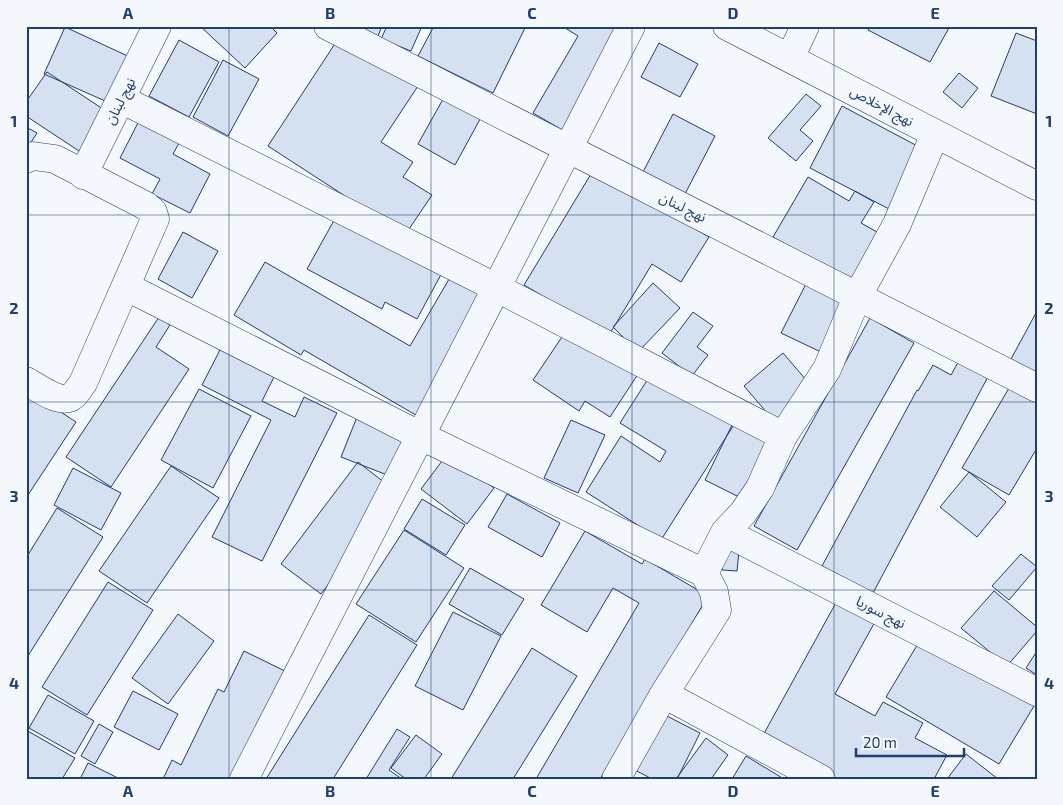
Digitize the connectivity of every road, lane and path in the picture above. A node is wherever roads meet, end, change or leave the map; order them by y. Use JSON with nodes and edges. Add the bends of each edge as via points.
{"nodes":[{"id":1,"x":158,"y":26,"type":"edge"},
{"id":2,"x":328,"y":26,"type":"edge"},
{"id":3,"x":630,"y":26,"type":"edge"},
{"id":4,"x":727,"y":26,"type":"edge"},
{"id":5,"x":805,"y":26,"type":"edge"},
{"id":6,"x":790,"y":58,"type":"junction"},
{"id":7,"x":121,"y":99,"type":"junction"},
{"id":8,"x":935,"y":134,"type":"junction"},
{"id":9,"x":567,"y":150,"type":"junction"},
{"id":10,"x":26,"y":159,"type":"edge"},
{"id":11,"x":83,"y":175,"type":"junction"},
{"id":12,"x":1037,"y":186,"type":"edge"},
{"id":13,"x":127,"y":287,"type":"junction"},
{"id":14,"x":495,"y":287,"type":"junction"},
{"id":15,"x":857,"y":297,"type":"junction"},
{"id":16,"x":26,"y":382,"type":"edge"},
{"id":17,"x":1037,"y":388,"type":"edge"},
{"id":18,"x":419,"y":435,"type":"junction"},
{"id":19,"x":784,"y":436,"type":"junction"},
{"id":20,"x":725,"y":532,"type":"junction"},
{"id":21,"x":704,"y":573,"type":"junction"},
{"id":22,"x":1037,"y":692,"type":"edge"},
{"id":23,"x":664,"y":694,"type":"junction"},
{"id":24,"x":244,"y":779,"type":"edge"},
{"id":25,"x":616,"y":779,"type":"edge"},
{"id":26,"x":821,"y":779,"type":"edge"}],
"edges":[{"from":1,"to":7,"type":"street","name":"نهج لبنان"},
{"from":2,"to":9,"type":"street","name":"نهج لبنان"},
{"from":3,"to":9,"type":"street"},
{"from":4,"to":6,"type":"street","name":"نهج الإخلاص"},
{"from":5,"to":6,"type":"street"},
{"from":6,"to":8,"type":"street","name":"نهج الإخلاص"},
{"from":7,"to":11,"type":"street","name":"نهج لبنان"},
{"from":7,"to":14,"type":"street"},
{"from":8,"to":12,"type":"street","name":"نهج الإخلاص"},
{"from":8,"to":15,"type":"street","via":[[897,224]]},
{"from":9,"to":14,"type":"street"},
{"from":9,"to":15,"type":"street","name":"نهج لبنان","via":[[729,229]]},
{"from":10,"to":11,"type":"street","via":[[33,156],[54,159]]},
{"from":11,"to":13,"type":"street","via":[[153,212],[154,226]]},
{"from":13,"to":16,"type":"street","via":[[75,394],[61,398]]},
{"from":13,"to":18,"type":"street"},
{"from":14,"to":18,"type":"street"},
{"from":14,"to":19,"type":"street"},
{"from":15,"to":17,"type":"street","name":"نهج لبنان"},
{"from":15,"to":19,"type":"street","via":[[827,369]]},
{"from":18,"to":21,"type":"street"},
{"from":18,"to":24,"type":"street"},
{"from":19,"to":20,"type":"street","via":[[760,488]]},
{"from":20,"to":21,"type":"street"},
{"from":20,"to":22,"type":"street","name":"نهج سوريا"},
{"from":21,"to":23,"type":"street","via":[[714,592],[717,610]]},
{"from":23,"to":25,"type":"street"},
{"from":23,"to":26,"type":"street"}]}
